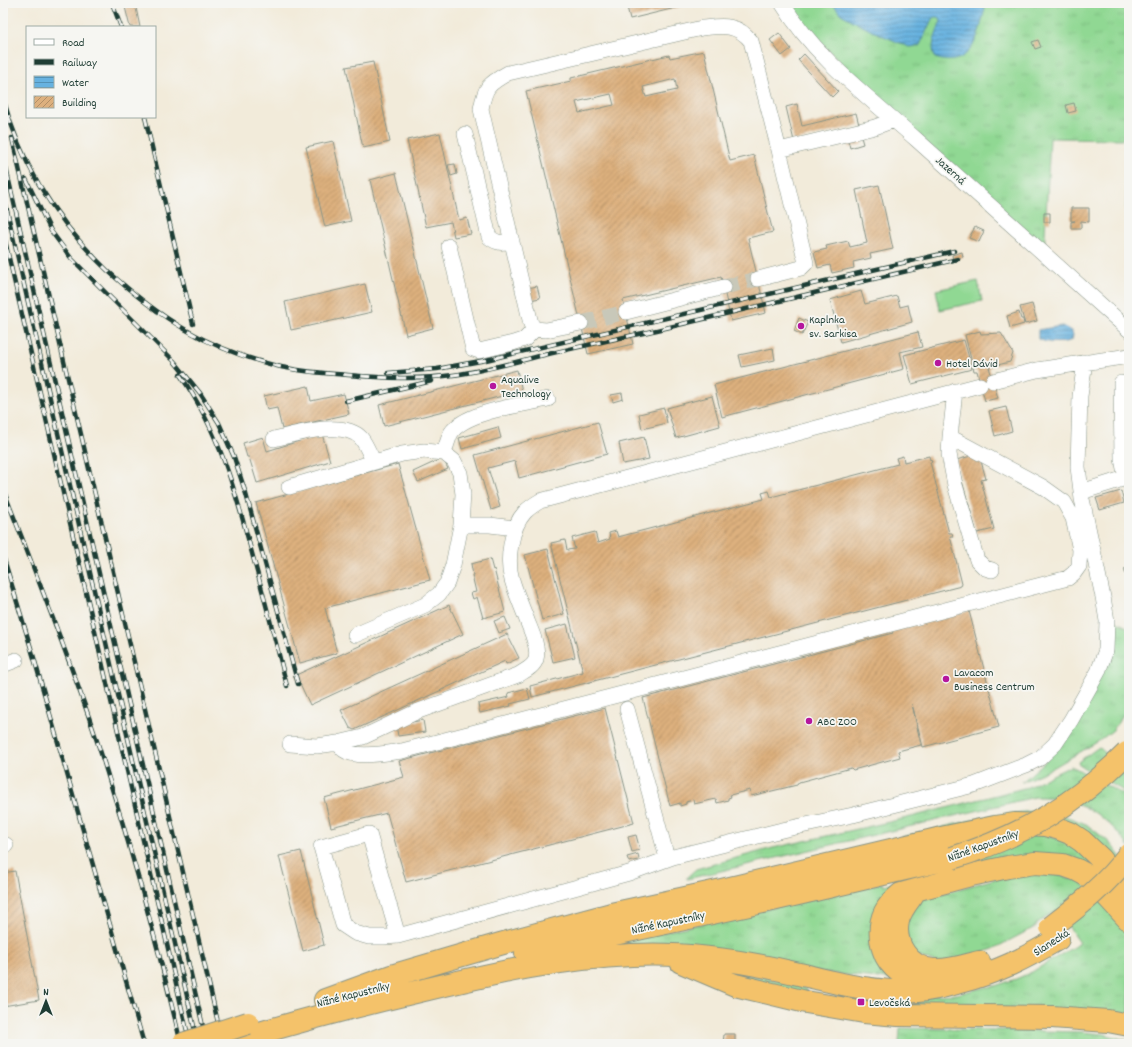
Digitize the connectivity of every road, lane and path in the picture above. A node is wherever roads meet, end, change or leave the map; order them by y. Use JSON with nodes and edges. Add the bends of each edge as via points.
{"nodes":[{"id":1,"x":782,"y":3,"type":"edge"},
{"id":2,"x":894,"y":120,"type":"junction"},
{"id":3,"x":465,"y":134,"type":"dead end"},
{"id":4,"x":779,"y":150,"type":"junction"},
{"id":5,"x":512,"y":241,"type":"junction"},
{"id":6,"x":449,"y":246,"type":"dead end"},
{"id":7,"x":758,"y":279,"type":"tunnel mouth"},
{"id":8,"x":724,"y":287,"type":"tunnel mouth"},
{"id":9,"x":626,"y":312,"type":"tunnel mouth"},
{"id":10,"x":580,"y":323,"type":"tunnel mouth"},
{"id":11,"x":535,"y":329,"type":"junction"},
{"id":12,"x":1129,"y":330,"type":"edge"},
{"id":13,"x":1129,"y":356,"type":"edge"},
{"id":14,"x":1085,"y":362,"type":"junction"},
{"id":15,"x":1121,"y":383,"type":"dead end"},
{"id":16,"x":955,"y":392,"type":"junction"},
{"id":17,"x":548,"y":399,"type":"dead end"},
{"id":18,"x":950,"y":436,"type":"junction"},
{"id":19,"x":274,"y":439,"type":"dead end"},
{"id":20,"x":444,"y":454,"type":"junction"},
{"id":21,"x":374,"y":462,"type":"junction"},
{"id":22,"x":1127,"y":477,"type":"edge"},
{"id":23,"x":289,"y":487,"type":"dead end"},
{"id":24,"x":1081,"y":492,"type":"junction"},
{"id":25,"x":461,"y":525,"type":"junction"},
{"id":26,"x":515,"y":528,"type":"junction"},
{"id":27,"x":1097,"y":567,"type":"junction"},
{"id":28,"x":992,"y":570,"type":"dead end"},
{"id":29,"x":1068,"y":578,"type":"junction"},
{"id":30,"x":355,"y":635,"type":"dead end"},
{"id":31,"x":627,"y":709,"type":"dead end"},
{"id":32,"x":338,"y":743,"type":"junction"},
{"id":33,"x":290,"y":744,"type":"dead end"},
{"id":34,"x":1128,"y":751,"type":"edge"},
{"id":35,"x":1129,"y":854,"type":"edge"},
{"id":36,"x":667,"y":858,"type":"junction"},
{"id":37,"x":1090,"y":877,"type":"junction"},
{"id":38,"x":1128,"y":888,"type":"edge"},
{"id":39,"x":918,"y":889,"type":"junction"},
{"id":40,"x":1129,"y":920,"type":"edge"},
{"id":41,"x":1054,"y":933,"type":"junction"},
{"id":42,"x":398,"y":936,"type":"junction"},
{"id":43,"x":663,"y":954,"type":"junction"},
{"id":44,"x":958,"y":983,"type":"junction"},
{"id":45,"x":326,"y":1000,"type":"junction"},
{"id":46,"x":1129,"y":1025,"type":"edge"},
{"id":47,"x":250,"y":1029,"type":"junction"},
{"id":48,"x":183,"y":1044,"type":"edge"},
{"id":49,"x":224,"y":1044,"type":"edge"}],
"edges":[{"from":1,"to":2,"type":"lane","name":"Jazerná","via":[[792,20],[829,63]]},
{"from":2,"to":4,"type":"lane"},
{"from":2,"to":12,"type":"lane","name":"Jazerná"},
{"from":3,"to":5,"type":"lane","via":[[489,237],[496,242]]},
{"from":4,"to":5,"type":"lane","via":[[751,41],[745,33],[734,27],[702,28],[508,73],[494,81],[484,93],[482,109]]},
{"from":4,"to":7,"type":"lane","via":[[806,263],[801,268]]},
{"from":5,"to":11,"type":"lane","via":[[531,324]]},
{"from":6,"to":11,"type":"lane","via":[[473,349],[513,343],[525,339]]},
{"from":8,"to":9,"type":"lane"},
{"from":10,"to":11,"type":"lane","via":[[546,330]]},
{"from":13,"to":14,"type":"lane"},
{"from":14,"to":16,"type":"lane","via":[[1038,370]]},
{"from":14,"to":24,"type":"lane","via":[[1080,396],[1078,467]]},
{"from":15,"to":22,"type":"lane","via":[[1122,459]]},
{"from":16,"to":18,"type":"lane"},
{"from":16,"to":26,"type":"lane","via":[[540,501],[526,511]]},
{"from":17,"to":20,"type":"lane","via":[[482,414],[462,423],[451,433]]},
{"from":18,"to":28,"type":"lane","via":[[949,454],[955,485],[977,560],[985,568]]},
{"from":18,"to":29,"type":"lane","via":[[1043,487],[1064,502],[1073,518],[1080,550],[1079,566]]},
{"from":19,"to":21,"type":"lane","via":[[326,428],[349,431],[361,438]]},
{"from":20,"to":21,"type":"lane","via":[[424,451]]},
{"from":20,"to":25,"type":"lane","via":[[454,461],[460,473],[463,494]]},
{"from":21,"to":23,"type":"lane"},
{"from":22,"to":24,"type":"lane"},
{"from":24,"to":27,"type":"lane"},
{"from":25,"to":26,"type":"lane"},
{"from":25,"to":30,"type":"lane","via":[[453,565],[447,583],[439,594],[425,605]]},
{"from":26,"to":32,"type":"lane","via":[[510,561],[512,579],[536,648],[536,659],[530,667],[518,675],[416,712],[363,736]]},
{"from":27,"to":29,"type":"lane"},
{"from":27,"to":36,"type":"lane","via":[[1107,621],[1106,650],[1098,672],[1071,720],[1055,744],[1040,758],[966,787]]},
{"from":29,"to":32,"type":"lane","via":[[402,751],[359,755],[345,751]]},
{"from":31,"to":36,"type":"lane"},
{"from":32,"to":33,"type":"lane","via":[[317,746]]},
{"from":34,"to":45,"type":"highway","name":"Nižné Kapustníky","bridge":true,"via":[[1089,788],[1029,828],[952,858]]},
{"from":35,"to":41,"type":"highway","bridge":true},
{"from":36,"to":42,"type":"lane","via":[[629,873]]},
{"from":37,"to":38,"type":"highway"},
{"from":37,"to":39,"type":"highway","via":[[1063,865],[1035,863]]},
{"from":37,"to":40,"type":"highway"},
{"from":38,"to":41,"type":"highway","name":"Slanecká"},
{"from":38,"to":45,"type":"highway","via":[[1101,859],[1070,833],[1045,825],[1015,824],[946,837],[611,914],[392,976]]},
{"from":39,"to":41,"type":"highway","via":[[900,915],[897,932],[903,952],[913,962],[926,969],[955,968],[979,962],[1022,943]]},
{"from":39,"to":44,"type":"highway","via":[[902,894],[885,911],[881,934],[886,955],[894,967],[904,975],[923,982]]},
{"from":41,"to":44,"type":"highway","name":"Slanecká","via":[[1030,955],[1006,967]]},
{"from":42,"to":42,"type":"lane","via":[[369,937],[355,933],[343,925],[321,847],[369,834]]},
{"from":43,"to":44,"type":"highway","name":"Slanecká","via":[[738,962],[870,990],[918,991]]},
{"from":43,"to":46,"type":"highway","via":[[735,985],[806,1002],[864,1012],[898,1015],[1052,1017]]},
{"from":43,"to":47,"type":"highway","name":"Nižné Kapustníky","via":[[635,954],[547,963]]},
{"from":45,"to":47,"type":"highway","name":"Nižné Kapustníky"},
{"from":47,"to":48,"type":"highway","name":"Nižné Kapustníky","bridge":true},
{"from":47,"to":49,"type":"highway","name":"Nižné Kapustníky"}]}
